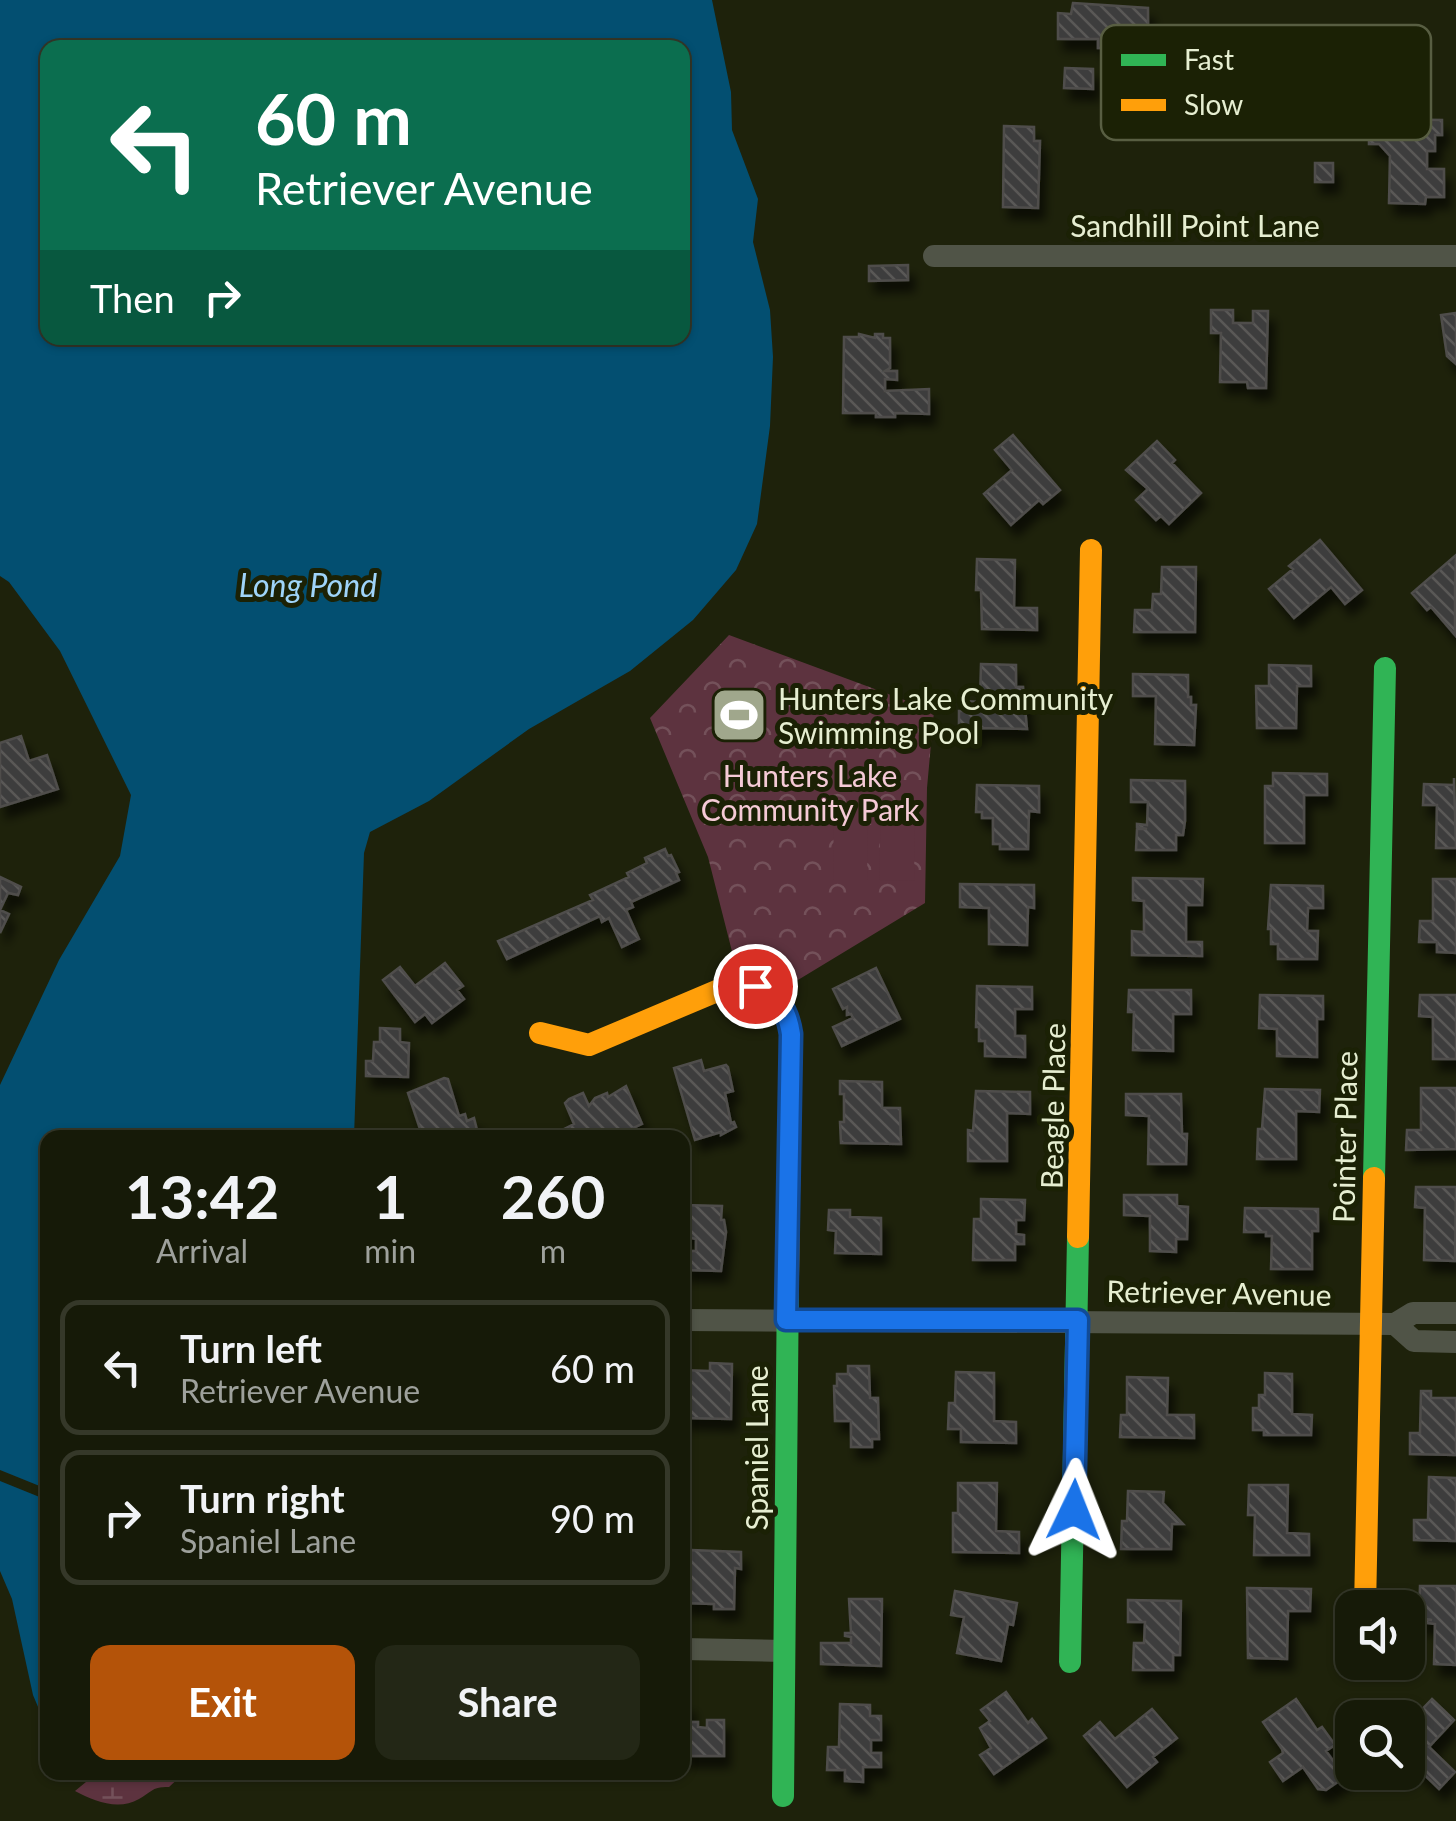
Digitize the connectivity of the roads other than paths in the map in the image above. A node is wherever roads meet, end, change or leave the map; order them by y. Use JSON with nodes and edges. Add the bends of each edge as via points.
{"nodes":[{"id":1,"x":934,"y":256,"type":"dead end"},
{"id":2,"x":1456,"y":256,"type":"edge"},
{"id":3,"x":1090,"y":550,"type":"dead end"},
{"id":4,"x":1385,"y":668,"type":"dead end"},
{"id":5,"x":540,"y":1033,"type":"dead end"},
{"id":6,"x":1456,"y":1313,"type":"edge"},
{"id":7,"x":690,"y":1320,"type":"edge"},
{"id":8,"x":786,"y":1320,"type":"junction"},
{"id":9,"x":1078,"y":1320,"type":"junction"},
{"id":10,"x":1370,"y":1324,"type":"junction"},
{"id":11,"x":1395,"y":1324,"type":"junction"},
{"id":12,"x":1456,"y":1342,"type":"edge"},
{"id":13,"x":1365,"y":1590,"type":"edge"},
{"id":14,"x":690,"y":1650,"type":"edge"},
{"id":15,"x":784,"y":1651,"type":"junction"},
{"id":16,"x":1070,"y":1662,"type":"dead end"},
{"id":17,"x":782,"y":1796,"type":"dead end"}],
"edges":[{"from":1,"to":2,"type":"street","name":"Sandhill Point Lane"},
{"from":3,"to":9,"type":"street","name":"Beagle Place"},
{"from":4,"to":10,"type":"street","name":"Pointer Place"},
{"from":5,"to":8,"type":"street","name":"Spaniel Lane","via":[[589,1045],[731,985],[774,995],[788,1014],[791,1034]]},
{"from":6,"to":11,"type":"street","name":"Retriever Avenue","via":[[1413,1313]]},
{"from":7,"to":8,"type":"street","name":"Retriever Avenue"},
{"from":8,"to":9,"type":"street","name":"Retriever Avenue"},
{"from":8,"to":15,"type":"street","name":"Spaniel Lane"},
{"from":9,"to":10,"type":"street","name":"Retriever Avenue"},
{"from":9,"to":16,"type":"street","name":"Beagle Place"},
{"from":10,"to":11,"type":"street","name":"Retriever Avenue"},
{"from":10,"to":13,"type":"street","name":"Pointer Place"},
{"from":11,"to":12,"type":"street","name":"Retriever Avenue","via":[[1414,1341]]},
{"from":14,"to":15,"type":"street"},
{"from":15,"to":17,"type":"street","name":"Spaniel Lane"}]}
